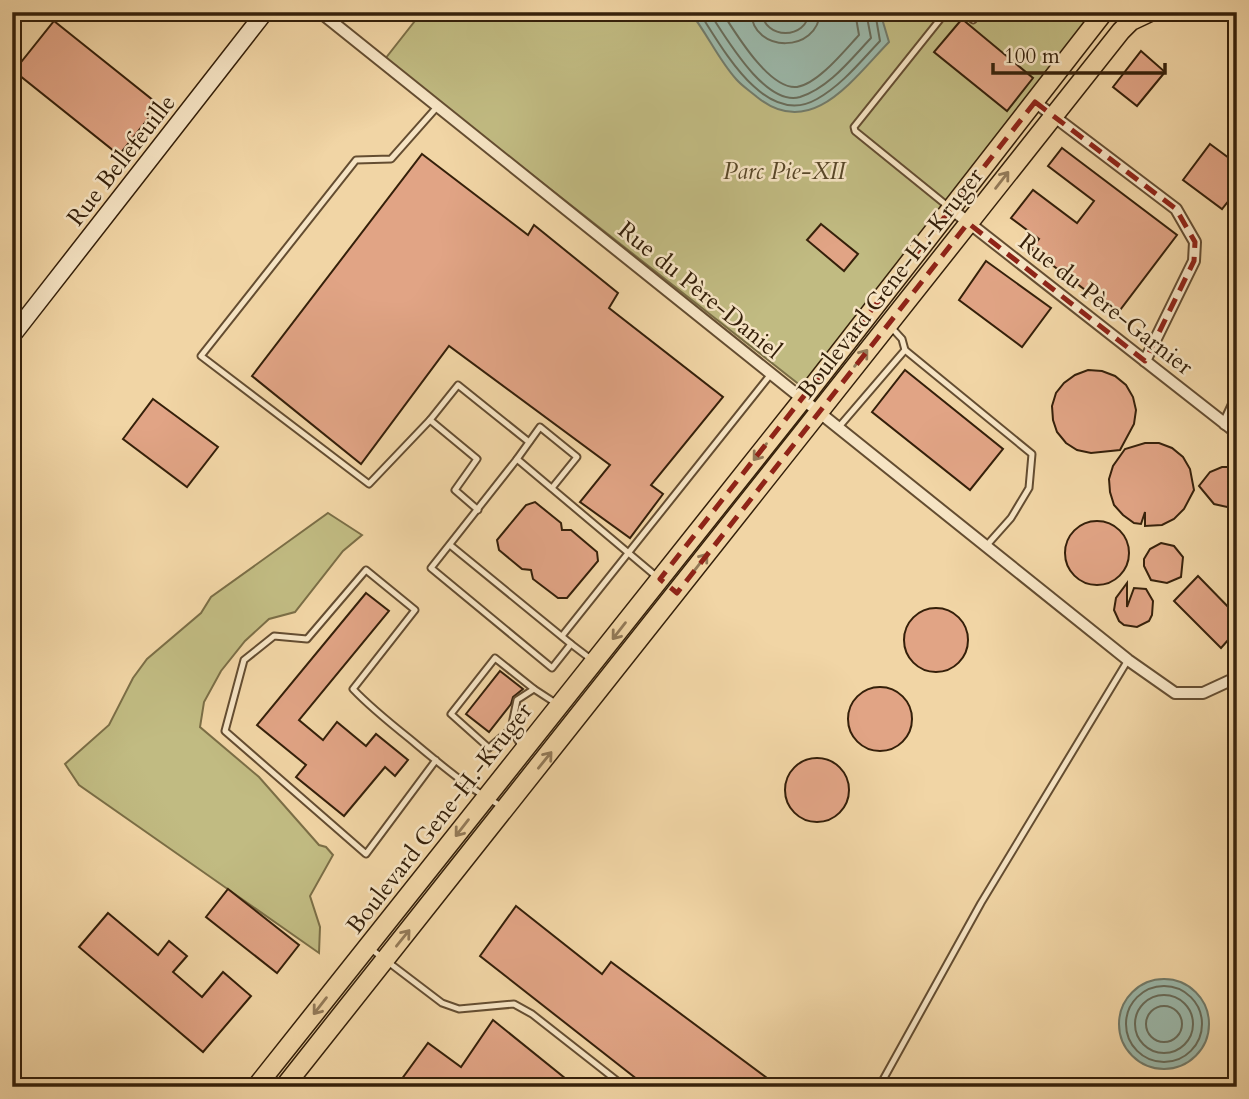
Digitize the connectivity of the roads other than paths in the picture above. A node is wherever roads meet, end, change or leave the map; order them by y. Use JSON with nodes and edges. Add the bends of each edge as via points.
{"nodes":[{"id":1,"x":265,"y":12,"type":"edge"},
{"id":2,"x":320,"y":12,"type":"edge"},
{"id":3,"x":946,"y":12,"type":"edge"},
{"id":4,"x":964,"y":12,"type":"edge"},
{"id":5,"x":980,"y":12,"type":"edge"},
{"id":6,"x":1104,"y":12,"type":"edge"},
{"id":7,"x":1150,"y":12,"type":"edge"},
{"id":8,"x":1231,"y":12,"type":"edge"},
{"id":9,"x":1237,"y":15,"type":"edge"},
{"id":10,"x":1035,"y":102,"type":"junction"},
{"id":11,"x":438,"y":106,"type":"junction"},
{"id":12,"x":1053,"y":115,"type":"junction"},
{"id":13,"x":950,"y":208,"type":"junction"},
{"id":14,"x":968,"y":223,"type":"junction"},
{"id":15,"x":888,"y":324,"type":"junction"},
{"id":16,"x":12,"y":336,"type":"edge"},
{"id":17,"x":905,"y":350,"type":"junction"},
{"id":18,"x":1145,"y":361,"type":"junction"},
{"id":19,"x":771,"y":374,"type":"junction"},
{"id":20,"x":1237,"y":398,"type":"edge"},
{"id":21,"x":803,"y":399,"type":"junction"},
{"id":22,"x":819,"y":412,"type":"junction"},
{"id":23,"x":430,"y":420,"type":"junction"},
{"id":24,"x":1225,"y":424,"type":"junction"},
{"id":25,"x":838,"y":428,"type":"junction"},
{"id":26,"x":1237,"y":433,"type":"edge"},
{"id":27,"x":528,"y":442,"type":"junction"},
{"id":28,"x":517,"y":459,"type":"junction"},
{"id":29,"x":552,"y":488,"type":"junction"},
{"id":30,"x":478,"y":510,"type":"junction"},
{"id":31,"x":450,"y":545,"type":"junction"},
{"id":32,"x":986,"y":546,"type":"junction"},
{"id":33,"x":628,"y":552,"type":"junction"},
{"id":34,"x":660,"y":579,"type":"junction"},
{"id":35,"x":677,"y":593,"type":"junction"},
{"id":36,"x":562,"y":636,"type":"junction"},
{"id":37,"x":571,"y":644,"type":"junction"},
{"id":38,"x":1128,"y":660,"type":"junction"},
{"id":39,"x":594,"y":662,"type":"junction"},
{"id":40,"x":1237,"y":668,"type":"edge"},
{"id":41,"x":1229,"y":681,"type":"joint"},
{"id":42,"x":534,"y":689,"type":"junction"},
{"id":43,"x":559,"y":705,"type":"junction"},
{"id":44,"x":511,"y":729,"type":"junction"},
{"id":45,"x":524,"y":749,"type":"junction"},
{"id":46,"x":436,"y":760,"type":"junction"},
{"id":47,"x":486,"y":798,"type":"junction"},
{"id":48,"x":506,"y":808,"type":"junction"},
{"id":49,"x":368,"y":946,"type":"junction"},
{"id":50,"x":384,"y":961,"type":"junction"},
{"id":51,"x":256,"y":1087,"type":"edge"},
{"id":52,"x":284,"y":1087,"type":"edge"},
{"id":53,"x":625,"y":1087,"type":"edge"},
{"id":54,"x":879,"y":1087,"type":"edge"}],
"edges":[{"from":1,"to":16,"type":"street","name":"Rue Bellefeuille"},
{"from":2,"to":11,"type":"street","name":"Rue du Père-Daniel"},
{"from":3,"to":13,"type":"lane","via":[[854,127]]},
{"from":4,"to":5,"type":"lane","via":[[973,20]]},
{"from":6,"to":10,"type":"main road","name":"Boulevard Gene-H.-Kruger"},
{"from":7,"to":12,"type":"main road","name":"Boulevard Gene-H.-Kruger","via":[[1121,31]]},
{"from":8,"to":9,"type":"street"},
{"from":10,"to":12,"type":"street"},
{"from":10,"to":13,"type":"main road","name":"Boulevard Gene-H.-Kruger"},
{"from":11,"to":19,"type":"street","name":"Rue du Père-Daniel"},
{"from":11,"to":23,"type":"lane","via":[[391,159],[356,160],[201,356],[369,484]]},
{"from":14,"to":12,"type":"main road","name":"Boulevard Gene-H.-Kruger","one_way":true},
{"from":12,"to":18,"type":"street","via":[[1176,209],[1195,242],[1194,261]]},
{"from":13,"to":14,"type":"street","name":"Rue du Père-Garnier"},
{"from":13,"to":21,"type":"main road","name":"Boulevard Gene-H.-Kruger"},
{"from":14,"to":15,"type":"main road","name":"Boulevard Gene-H.-Kruger"},
{"from":14,"to":18,"type":"street","name":"Rue du Père-Garnier"},
{"from":15,"to":17,"type":"lane","via":[[902,339]]},
{"from":22,"to":15,"type":"main road","name":"Boulevard Gene-H.-Kruger","one_way":true},
{"from":17,"to":25,"type":"lane"},
{"from":17,"to":32,"type":"lane","via":[[1032,454],[1029,488],[1011,519]]},
{"from":18,"to":24,"type":"street","name":"Rue du Père-Garnier"},
{"from":19,"to":21,"type":"street","name":"Rue du Père-Daniel"},
{"from":19,"to":33,"type":"lane"},
{"from":20,"to":24,"type":"street"},
{"from":21,"to":22,"type":"street","name":"Rue du Père-Daniel"},
{"from":21,"to":34,"type":"main road","name":"Boulevard Gene-H.-Kruger","one_way":true},
{"from":22,"to":25,"type":"street","name":"Rue du Père-Daniel"},
{"from":35,"to":22,"type":"main road","name":"Boulevard Gene-H.-Kruger","one_way":true},
{"from":23,"to":27,"type":"lane","via":[[458,386]]},
{"from":23,"to":30,"type":"lane","via":[[477,458],[455,491]]},
{"from":24,"to":26,"type":"street","name":"Rue du Père-Garnier"},
{"from":25,"to":32,"type":"street","name":"Rue du Père-Daniel"},
{"from":27,"to":28,"type":"lane"},
{"from":27,"to":29,"type":"lane","via":[[540,427],[577,457]]},
{"from":28,"to":29,"type":"lane"},
{"from":28,"to":30,"type":"lane"},
{"from":29,"to":33,"type":"lane"},
{"from":30,"to":31,"type":"lane"},
{"from":31,"to":36,"type":"lane"},
{"from":31,"to":37,"type":"lane","via":[[431,568],[552,668]]},
{"from":32,"to":38,"type":"street","name":"Rue du Père-Daniel"},
{"from":33,"to":34,"type":"lane"},
{"from":33,"to":36,"type":"lane"},
{"from":34,"to":35,"type":"street"},
{"from":34,"to":39,"type":"main road","name":"Boulevard Gene-H.-Kruger","one_way":true},
{"from":48,"to":35,"type":"main road","name":"Boulevard Gene-H.-Kruger","one_way":true},
{"from":36,"to":37,"type":"lane"},
{"from":37,"to":39,"type":"lane"},
{"from":38,"to":41,"type":"street","name":"Rue du Père-Daniel","via":[[1175,693],[1203,693]]},
{"from":38,"to":54,"type":"lane","via":[[981,903]]},
{"from":39,"to":43,"type":"main road","name":"Boulevard Gene-H.-Kruger"},
{"from":40,"to":41,"type":"lane"},
{"from":42,"to":43,"type":"lane"},
{"from":42,"to":44,"type":"lane","via":[[517,700]]},
{"from":42,"to":44,"type":"lane","via":[[495,658],[451,714],[489,748]]},
{"from":43,"to":45,"type":"main road","name":"Boulevard Gene-H.-Kruger"},
{"from":44,"to":45,"type":"lane"},
{"from":45,"to":47,"type":"main road","name":"Boulevard Gene-H.-Kruger"},
{"from":46,"to":46,"type":"lane","via":[[353,689],[415,610],[366,570],[307,639],[274,636],[244,660],[225,731],[366,854]]},
{"from":46,"to":47,"type":"lane"},
{"from":47,"to":48,"type":"lane"},
{"from":47,"to":49,"type":"main road","name":"Boulevard Gene-H.-Kruger","one_way":true},
{"from":50,"to":48,"type":"main road","name":"Boulevard Gene-H.-Kruger","one_way":true},
{"from":49,"to":50,"type":"lane"},
{"from":49,"to":51,"type":"main road","name":"Boulevard Gene-H.-Kruger","one_way":true},
{"from":50,"to":52,"type":"main road","name":"Boulevard Gene-H.-Kruger"},
{"from":50,"to":53,"type":"lane","via":[[442,1003],[459,1009],[514,1004]]}]}
